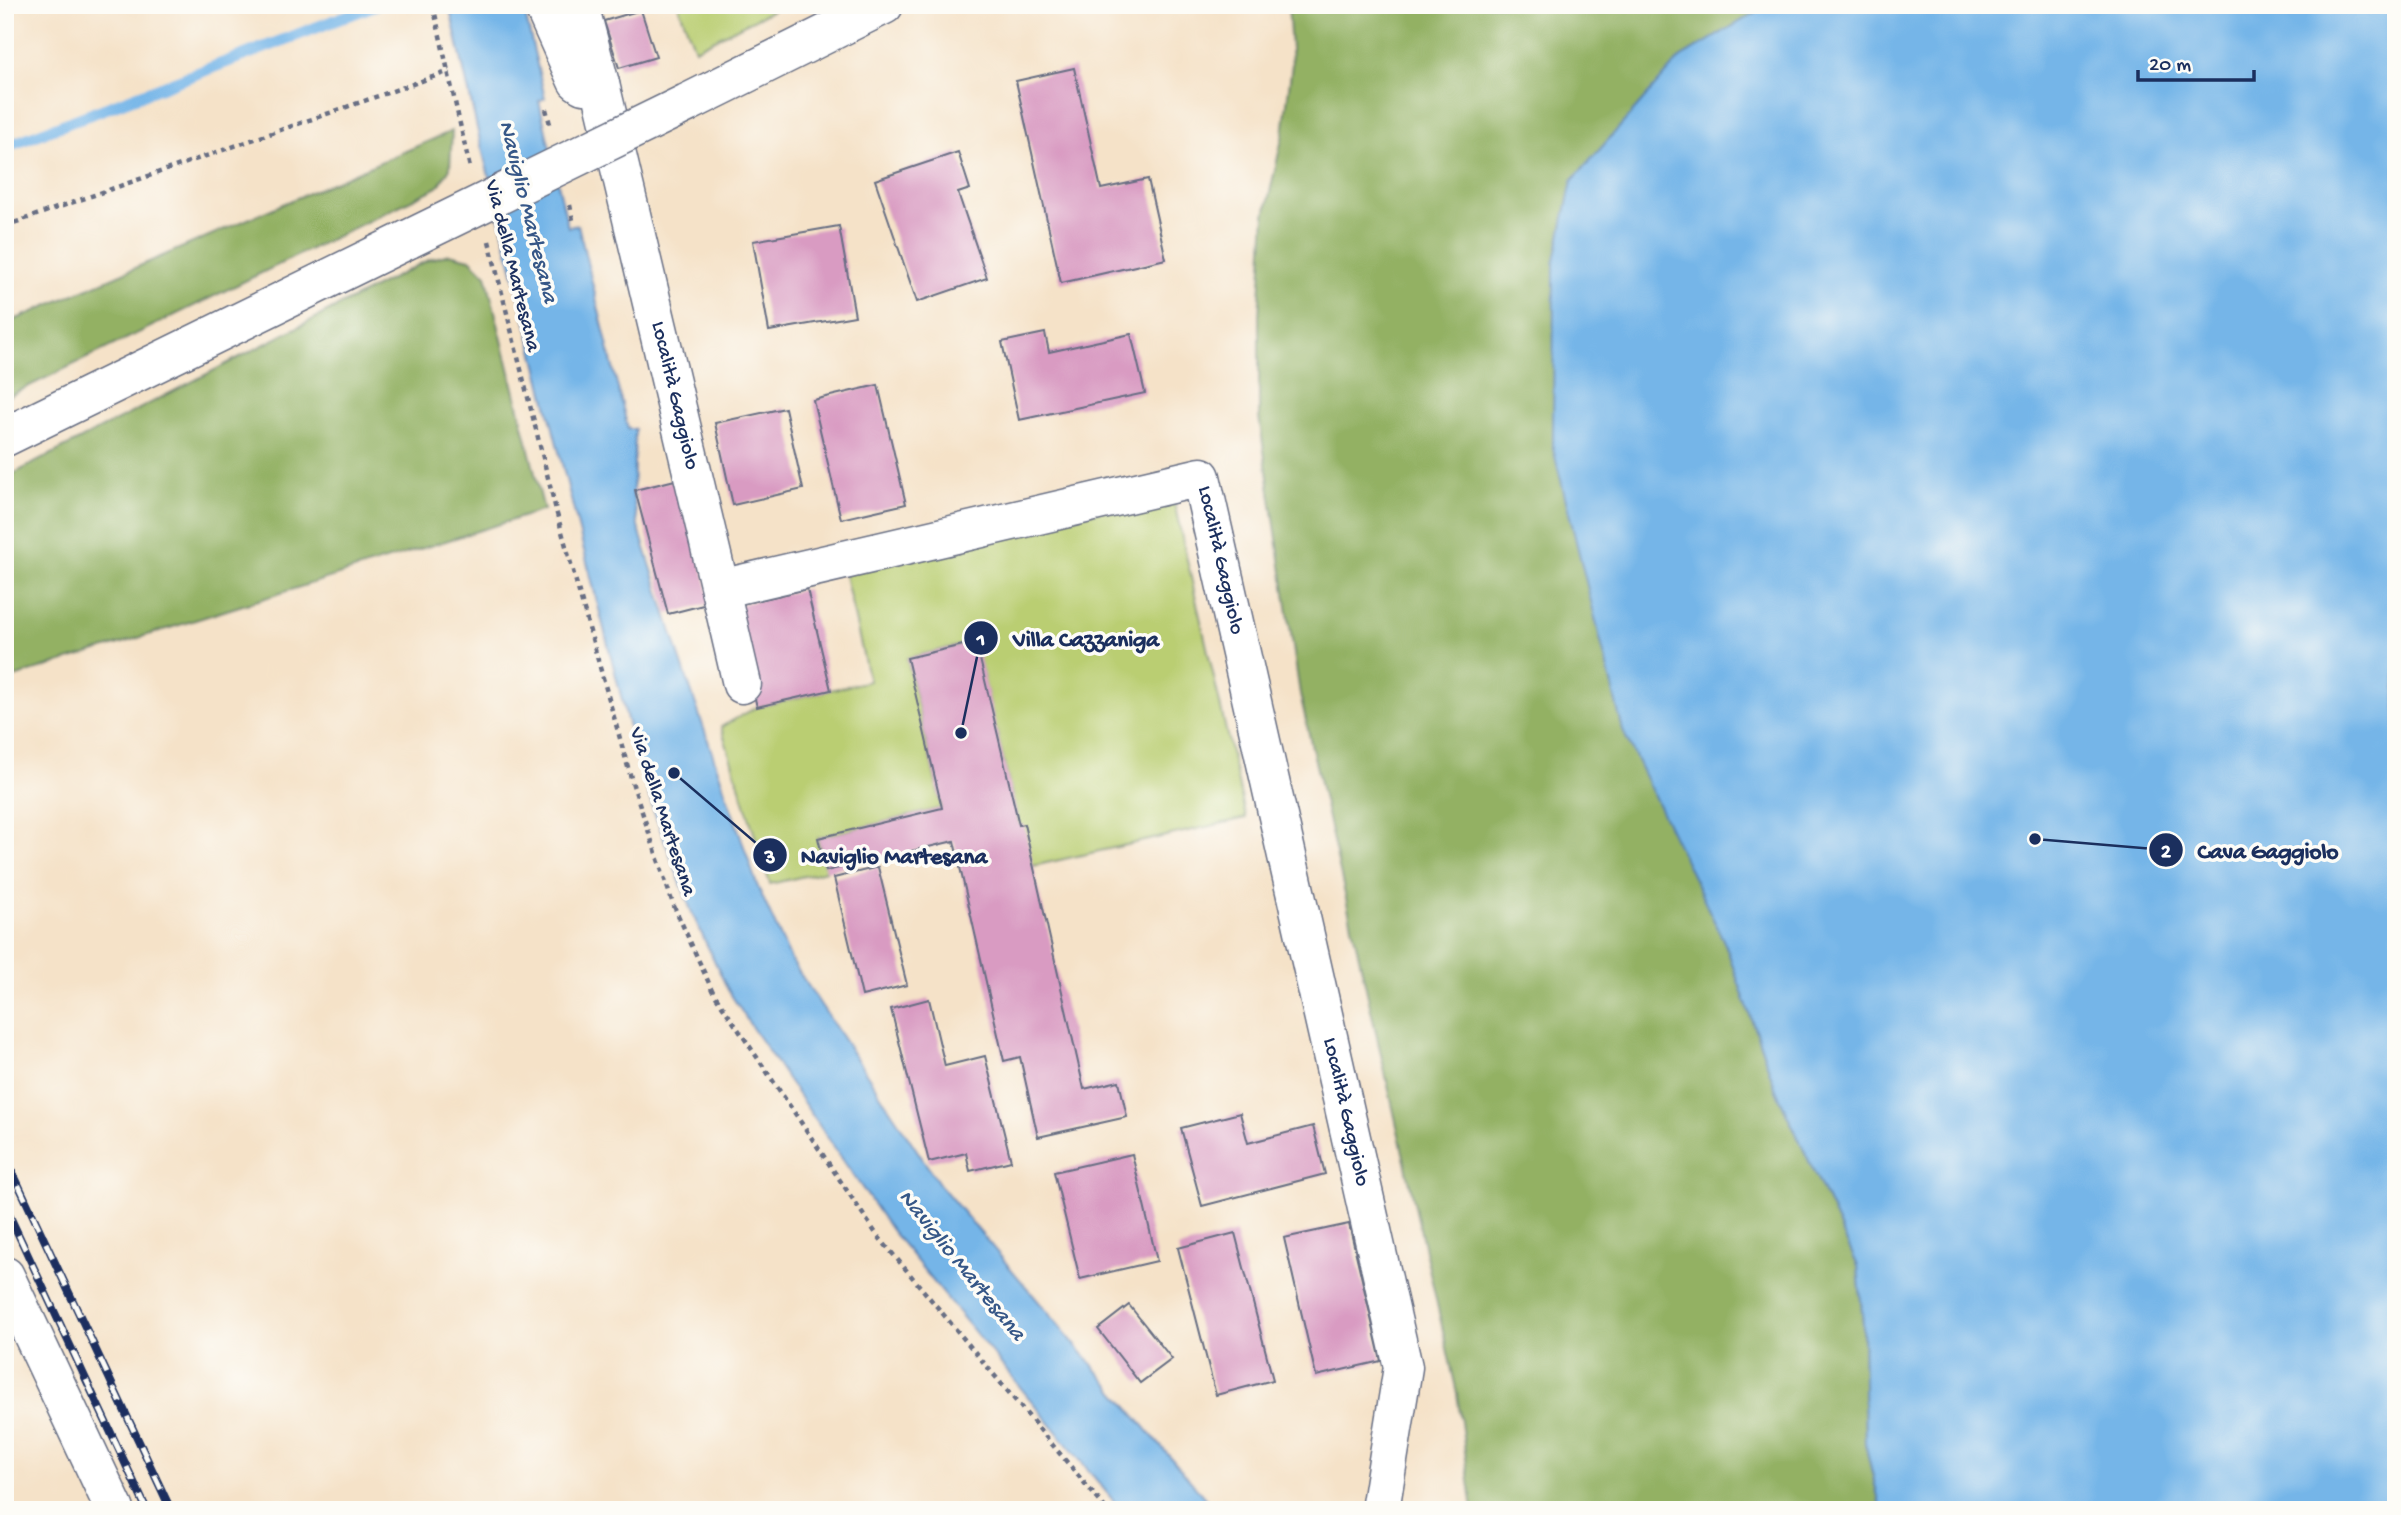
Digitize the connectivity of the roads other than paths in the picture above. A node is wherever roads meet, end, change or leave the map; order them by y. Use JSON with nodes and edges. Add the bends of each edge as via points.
{"nodes":[{"id":1,"x":543,"y":5,"type":"edge"},
{"id":2,"x":579,"y":5,"type":"edge"},
{"id":3,"x":884,"y":5,"type":"edge"},
{"id":4,"x":600,"y":84,"type":"junction"},
{"id":5,"x":5,"y":437,"type":"edge"},
{"id":6,"x":720,"y":589,"type":"junction"},
{"id":7,"x":742,"y":684,"type":"dead end"},
{"id":8,"x":5,"y":1276,"type":"edge"},
{"id":9,"x":115,"y":1510,"type":"edge"},
{"id":10,"x":1380,"y":1510,"type":"edge"}],
"edges":[{"from":1,"to":4,"type":"street","via":[[577,81]]},
{"from":2,"to":4,"type":"street","name":"Località Gaggiolo"},
{"from":3,"to":5,"type":"street","bridge":true},
{"from":4,"to":6,"type":"street","name":"Località Gaggiolo"},
{"from":6,"to":7,"type":"street"},
{"from":6,"to":10,"type":"street","name":"Località Gaggiolo","via":[[1201,477],[1402,1367]]},
{"from":8,"to":9,"type":"street"}]}
